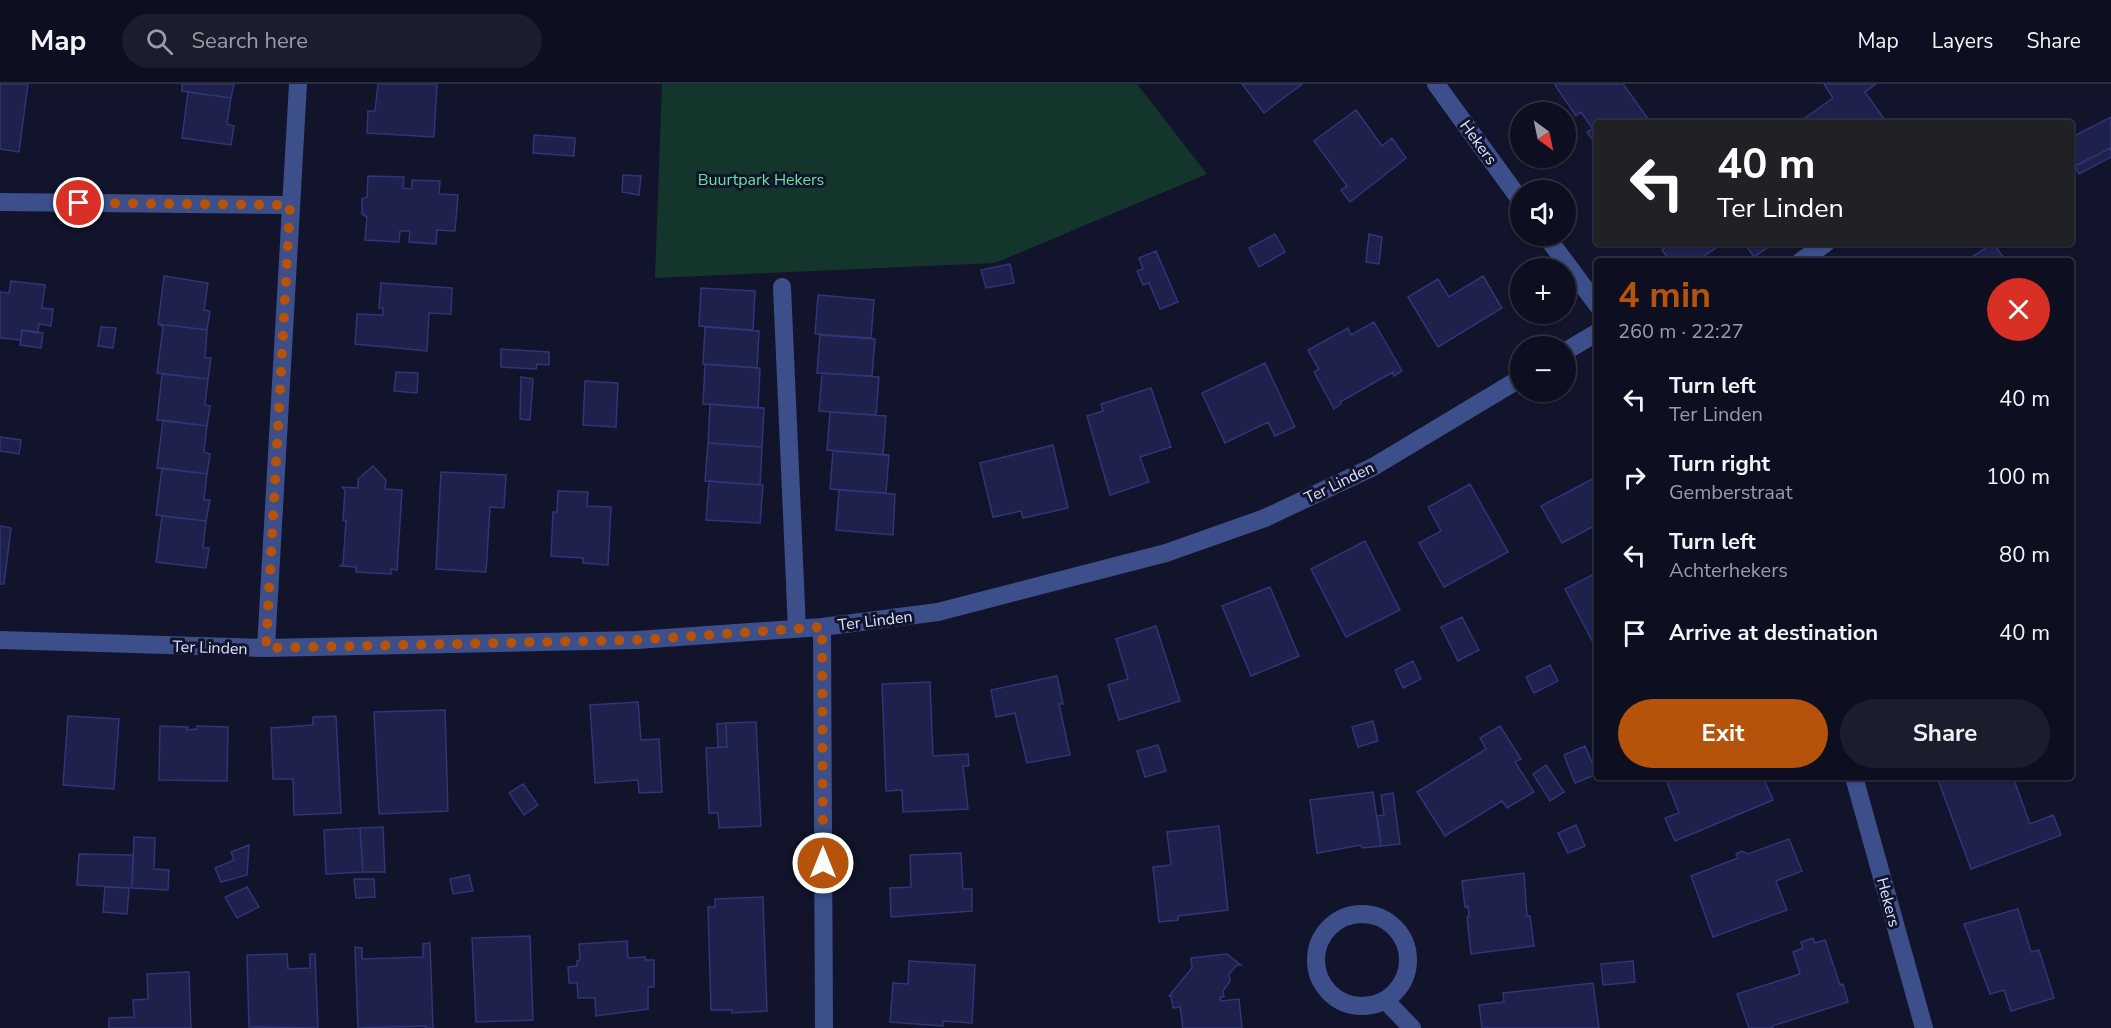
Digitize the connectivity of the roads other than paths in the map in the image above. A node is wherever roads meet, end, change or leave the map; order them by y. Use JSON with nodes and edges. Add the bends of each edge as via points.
{"nodes":[{"id":1,"x":298,"y":84,"type":"edge"},
{"id":2,"x":1436,"y":84,"type":"edge"},
{"id":3,"x":1510,"y":186,"type":"edge"},
{"id":4,"x":0,"y":202,"type":"edge"},
{"id":5,"x":290,"y":205,"type":"junction"},
{"id":6,"x":1553,"y":246,"type":"edge"},
{"id":7,"x":1822,"y":246,"type":"edge"},
{"id":8,"x":1805,"y":258,"type":"edge"},
{"id":9,"x":782,"y":287,"type":"dead end"},
{"id":10,"x":1594,"y":301,"type":"edge"},
{"id":11,"x":1594,"y":334,"type":"edge"},
{"id":12,"x":1576,"y":345,"type":"edge"},
{"id":13,"x":1510,"y":385,"type":"edge"},
{"id":14,"x":822,"y":627,"type":"junction"},
{"id":15,"x":797,"y":629,"type":"junction"},
{"id":16,"x":0,"y":640,"type":"edge"},
{"id":17,"x":266,"y":648,"type":"junction"},
{"id":18,"x":1855,"y":780,"type":"edge"},
{"id":19,"x":1385,"y":1000,"type":"junction"},
{"id":20,"x":824,"y":1028,"type":"edge"},
{"id":21,"x":1412,"y":1028,"type":"edge"},
{"id":22,"x":1924,"y":1028,"type":"edge"}],
"edges":[{"from":1,"to":5,"type":"street"},
{"from":2,"to":3,"type":"street","name":"Hekers"},
{"from":4,"to":5,"type":"street"},
{"from":5,"to":17,"type":"street"},
{"from":6,"to":10,"type":"street"},
{"from":7,"to":8,"type":"street"},
{"from":9,"to":15,"type":"street"},
{"from":11,"to":12,"type":"street"},
{"from":13,"to":14,"type":"street","name":"Ter Linden","via":[[1373,467],[1265,518],[1177,549],[938,612]]},
{"from":14,"to":15,"type":"street","name":"Ter Linden"},
{"from":14,"to":20,"type":"street"},
{"from":15,"to":17,"type":"street","name":"Ter Linden","via":[[637,640]]},
{"from":16,"to":17,"type":"street","name":"Ter Linden"},
{"from":18,"to":22,"type":"street","name":"Hekers"},
{"from":19,"to":19,"type":"street","via":[[1403,982],[1409,957],[1400,933],[1380,917],[1355,914],[1332,925],[1317,947],[1317,975],[1333,997],[1359,1007]]},
{"from":19,"to":21,"type":"street"}]}
